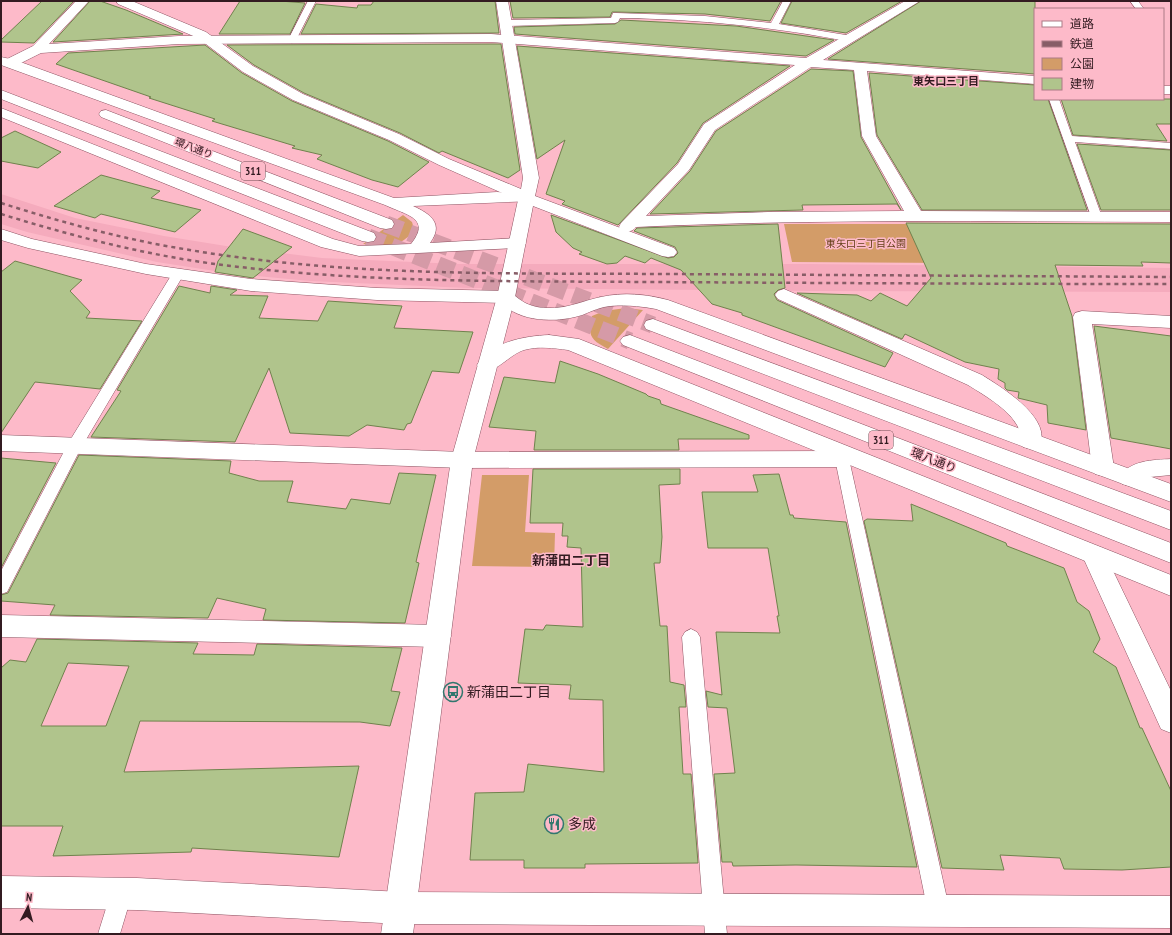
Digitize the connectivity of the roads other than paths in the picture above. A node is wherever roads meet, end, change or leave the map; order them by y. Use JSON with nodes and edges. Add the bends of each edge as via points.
{"nodes":[{"id":1,"x":83,"y":1,"type":"edge"},
{"id":2,"x":122,"y":1,"type":"edge"},
{"id":3,"x":312,"y":1,"type":"edge"},
{"id":4,"x":502,"y":1,"type":"edge"},
{"id":5,"x":787,"y":1,"type":"edge"},
{"id":6,"x":914,"y":1,"type":"edge"},
{"id":7,"x":505,"y":23,"type":"junction"},
{"id":8,"x":774,"y":26,"type":"junction"},
{"id":9,"x":508,"y":39,"type":"junction"},
{"id":10,"x":852,"y":39,"type":"junction"},
{"id":11,"x":207,"y":40,"type":"junction"},
{"id":12,"x":292,"y":40,"type":"junction"},
{"id":13,"x":38,"y":49,"type":"junction"},
{"id":14,"x":808,"y":63,"type":"junction"},
{"id":15,"x":4,"y":66,"type":"edge"},
{"id":16,"x":860,"y":67,"type":"junction"},
{"id":17,"x":1034,"y":80,"type":"edge"},
{"id":18,"x":1,"y":94,"type":"edge"},
{"id":19,"x":64,"y":97,"type":"dead end"},
{"id":20,"x":1054,"y":100,"type":"edge"},
{"id":21,"x":92,"y":108,"type":"dead end"},
{"id":22,"x":1,"y":112,"type":"edge"},
{"id":23,"x":1068,"y":139,"type":"junction"},
{"id":24,"x":1171,"y":146,"type":"edge"},
{"id":25,"x":527,"y":198,"type":"junction"},
{"id":26,"x":391,"y":202,"type":"junction"},
{"id":27,"x":915,"y":215,"type":"junction"},
{"id":28,"x":1096,"y":217,"type":"junction"},
{"id":29,"x":1171,"y":217,"type":"edge"},
{"id":30,"x":634,"y":222,"type":"junction"},
{"id":31,"x":386,"y":224,"type":"tunnel mouth"},
{"id":32,"x":621,"y":233,"type":"junction"},
{"id":33,"x":1,"y":234,"type":"edge"},
{"id":34,"x":368,"y":236,"type":"tunnel mouth"},
{"id":35,"x":518,"y":243,"type":"junction"},
{"id":36,"x":416,"y":249,"type":"junction"},
{"id":37,"x":668,"y":252,"type":"dead end"},
{"id":38,"x":178,"y":274,"type":"junction"},
{"id":39,"x":784,"y":295,"type":"dead end"},
{"id":40,"x":506,"y":297,"type":"junction"},
{"id":41,"x":589,"y":306,"type":"junction"},
{"id":42,"x":1171,"y":322,"type":"edge"},
{"id":43,"x":653,"y":325,"type":"tunnel mouth"},
{"id":44,"x":630,"y":342,"type":"tunnel mouth"},
{"id":45,"x":596,"y":353,"type":"junction"},
{"id":46,"x":487,"y":365,"type":"junction"},
{"id":47,"x":1031,"y":441,"type":"junction"},
{"id":48,"x":1,"y":443,"type":"edge"},
{"id":49,"x":74,"y":446,"type":"junction"},
{"id":50,"x":843,"y":457,"type":"junction"},
{"id":51,"x":462,"y":460,"type":"junction"},
{"id":52,"x":1103,"y":468,"type":"junction"},
{"id":53,"x":1171,"y":468,"type":"edge"},
{"id":54,"x":1130,"y":478,"type":"junction"},
{"id":55,"x":1171,"y":493,"type":"edge"},
{"id":56,"x":1171,"y":521,"type":"edge"},
{"id":57,"x":1171,"y":553,"type":"edge"},
{"id":58,"x":1094,"y":555,"type":"junction"},
{"id":59,"x":1171,"y":586,"type":"edge"},
{"id":60,"x":1,"y":587,"type":"edge"},
{"id":61,"x":1,"y":626,"type":"edge"},
{"id":62,"x":438,"y":636,"type":"junction"},
{"id":63,"x":691,"y":637,"type":"dead end"},
{"id":64,"x":1171,"y":720,"type":"edge"},
{"id":65,"x":1,"y":892,"type":"edge"},
{"id":66,"x":121,"y":894,"type":"junction"},
{"id":67,"x":938,"y":912,"type":"junction"},
{"id":68,"x":1171,"y":912,"type":"edge"},
{"id":69,"x":399,"y":921,"type":"edge"},
{"id":70,"x":716,"y":922,"type":"edge"},
{"id":71,"x":110,"y":934,"type":"edge"}],
"edges":[{"from":1,"to":13,"type":"street"},
{"from":2,"to":11,"type":"street","via":[[185,27]]},
{"from":3,"to":12,"type":"lane"},
{"from":4,"to":7,"type":"street"},
{"from":5,"to":8,"type":"lane"},
{"from":6,"to":10,"type":"street"},
{"from":7,"to":8,"type":"lane","via":[[615,20],[616,15],[654,15],[698,17]]},
{"from":7,"to":9,"type":"street"},
{"from":8,"to":10,"type":"lane"},
{"from":9,"to":12,"type":"street"},
{"from":9,"to":14,"type":"street"},
{"from":9,"to":25,"type":"street","via":[[531,178]]},
{"from":10,"to":14,"type":"street"},
{"from":11,"to":12,"type":"street"},
{"from":11,"to":13,"type":"street"},
{"from":11,"to":25,"type":"street","via":[[248,69],[298,97],[394,137]]},
{"from":13,"to":15,"type":"street"},
{"from":14,"to":16,"type":"street"},
{"from":14,"to":30,"type":"street","via":[[709,127],[684,167]]},
{"from":15,"to":19,"type":"street"},
{"from":15,"to":26,"type":"street"},
{"from":16,"to":17,"type":"street"},
{"from":16,"to":27,"type":"street","via":[[869,136]]},
{"from":18,"to":34,"type":"street","name":"環八通り","number":"311"},
{"from":20,"to":23,"type":"lane"},
{"from":21,"to":31,"type":"street","name":"環八通り","number":"311"},
{"from":22,"to":36,"type":"street","via":[[327,243],[359,251]]},
{"from":23,"to":24,"type":"lane"},
{"from":23,"to":28,"type":"lane"},
{"from":25,"to":26,"type":"street","via":[[497,196]]},
{"from":25,"to":32,"type":"street"},
{"from":25,"to":35,"type":"street"},
{"from":26,"to":36,"type":"street","via":[[422,216],[428,225],[427,235]]},
{"from":27,"to":28,"type":"street"},
{"from":27,"to":30,"type":"street","via":[[714,218]]},
{"from":28,"to":29,"type":"street"},
{"from":30,"to":32,"type":"street"},
{"from":32,"to":37,"type":"street"},
{"from":33,"to":38,"type":"street","via":[[28,243]]},
{"from":35,"to":36,"type":"street"},
{"from":35,"to":40,"type":"street"},
{"from":38,"to":40,"type":"street","via":[[251,285],[330,291]]},
{"from":38,"to":49,"type":"lane"},
{"from":39,"to":47,"type":"street","via":[[975,380],[1003,398],[1028,426]]},
{"from":40,"to":41,"type":"street","via":[[518,307],[538,313],[560,314]]},
{"from":40,"to":46,"type":"street"},
{"from":41,"to":45,"type":"street","via":[[580,316],[577,328],[579,337]]},
{"from":41,"to":47,"type":"street","via":[[610,301],[661,304]]},
{"from":42,"to":52,"type":"street","via":[[1082,317]]},
{"from":43,"to":56,"type":"street","number":"311"},
{"from":44,"to":57,"type":"street","name":"環八通り","number":"311"},
{"from":45,"to":46,"type":"street","via":[[566,343],[537,341],[513,346],[494,357]]},
{"from":45,"to":50,"type":"street"},
{"from":46,"to":51,"type":"street"},
{"from":47,"to":52,"type":"street"},
{"from":48,"to":49,"type":"street"},
{"from":49,"to":51,"type":"street"},
{"from":49,"to":60,"type":"lane"},
{"from":50,"to":51,"type":"street"},
{"from":50,"to":58,"type":"street"},
{"from":50,"to":67,"type":"lane"},
{"from":51,"to":62,"type":"street"},
{"from":52,"to":54,"type":"street"},
{"from":53,"to":54,"type":"street","via":[[1146,470]]},
{"from":54,"to":55,"type":"street"},
{"from":58,"to":59,"type":"street"},
{"from":58,"to":64,"type":"street"},
{"from":61,"to":62,"type":"street"},
{"from":62,"to":69,"type":"street"},
{"from":63,"to":70,"type":"lane"},
{"from":65,"to":66,"type":"street"},
{"from":66,"to":69,"type":"street"},
{"from":66,"to":71,"type":"lane"},
{"from":67,"to":68,"type":"street"},
{"from":67,"to":70,"type":"street"},
{"from":69,"to":70,"type":"street"}]}
